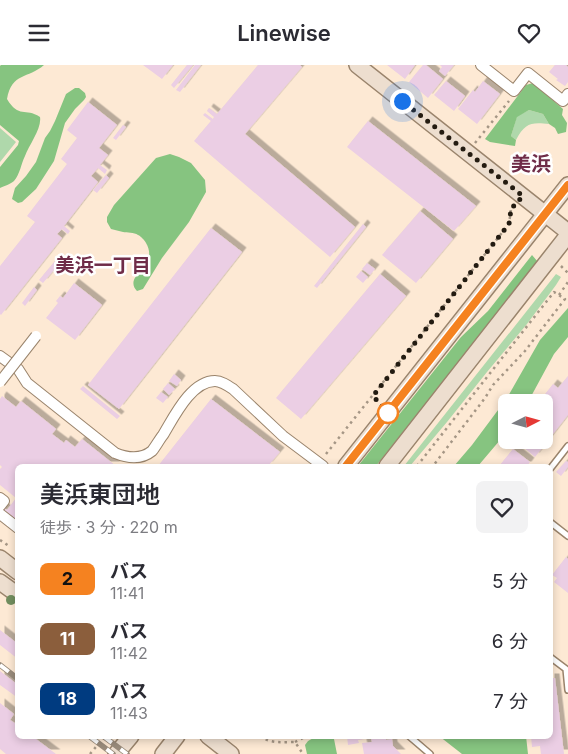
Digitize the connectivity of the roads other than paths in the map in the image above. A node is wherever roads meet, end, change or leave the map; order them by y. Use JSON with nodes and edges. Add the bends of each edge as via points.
{"nodes":[{"id":1,"x":357,"y":65,"type":"edge"},
{"id":2,"x":481,"y":65,"type":"edge"},
{"id":3,"x":568,"y":94,"type":"edge"},
{"id":4,"x":568,"y":185,"type":"edge"},
{"id":5,"x":545,"y":214,"type":"junction"},
{"id":6,"x":568,"y":233,"type":"edge"},
{"id":7,"x":36,"y":336,"type":"dead end"},
{"id":8,"x":1,"y":358,"type":"edge"},
{"id":9,"x":0,"y":382,"type":"edge"},
{"id":10,"x":568,"y":446,"type":"edge"},
{"id":11,"x":323,"y":462,"type":"edge"},
{"id":12,"x":348,"y":464,"type":"edge"},
{"id":13,"x":389,"y":464,"type":"edge"},
{"id":14,"x":553,"y":465,"type":"edge"},
{"id":15,"x":0,"y":498,"type":"edge"},
{"id":16,"x":0,"y":506,"type":"edge"},
{"id":17,"x":0,"y":514,"type":"edge"},
{"id":18,"x":553,"y":524,"type":"edge"},
{"id":19,"x":15,"y":526,"type":"edge"},
{"id":20,"x":568,"y":536,"type":"edge"},
{"id":21,"x":0,"y":558,"type":"edge"},
{"id":22,"x":15,"y":570,"type":"edge"},
{"id":23,"x":0,"y":581,"type":"edge"},
{"id":24,"x":15,"y":593,"type":"edge"},
{"id":25,"x":553,"y":659,"type":"edge"},
{"id":26,"x":568,"y":690,"type":"edge"},
{"id":27,"x":128,"y":739,"type":"edge"},
{"id":28,"x":174,"y":739,"type":"edge"},
{"id":29,"x":212,"y":739,"type":"edge"},
{"id":30,"x":412,"y":739,"type":"edge"},
{"id":31,"x":116,"y":754,"type":"edge"},
{"id":32,"x":162,"y":754,"type":"edge"},
{"id":33,"x":231,"y":754,"type":"edge"},
{"id":34,"x":430,"y":754,"type":"edge"}],
"edges":[{"from":1,"to":5,"type":"main road"},
{"from":2,"to":3,"type":"street","via":[[514,91],[528,73],[563,101]]},
{"from":4,"to":5,"type":"main road"},
{"from":5,"to":6,"type":"main road"},
{"from":5,"to":12,"type":"main road"},
{"from":6,"to":13,"type":"main road"},
{"from":7,"to":9,"type":"street","bridge":true},
{"from":8,"to":11,"type":"street","via":[[18,369],[27,383],[122,456],[132,458],[151,451],[194,389],[217,381],[233,389],[283,436]]},
{"from":10,"to":14,"type":"lane"},
{"from":15,"to":16,"type":"street","via":[[4,501]]},
{"from":17,"to":19,"type":"street"},
{"from":18,"to":20,"type":"lane"},
{"from":21,"to":22,"type":"main road"},
{"from":23,"to":24,"type":"main road"},
{"from":25,"to":26,"type":"lane","via":[[566,669]]},
{"from":27,"to":31,"type":"main road"},
{"from":28,"to":32,"type":"main road"},
{"from":29,"to":33,"type":"main road"},
{"from":30,"to":34,"type":"lane"}]}
